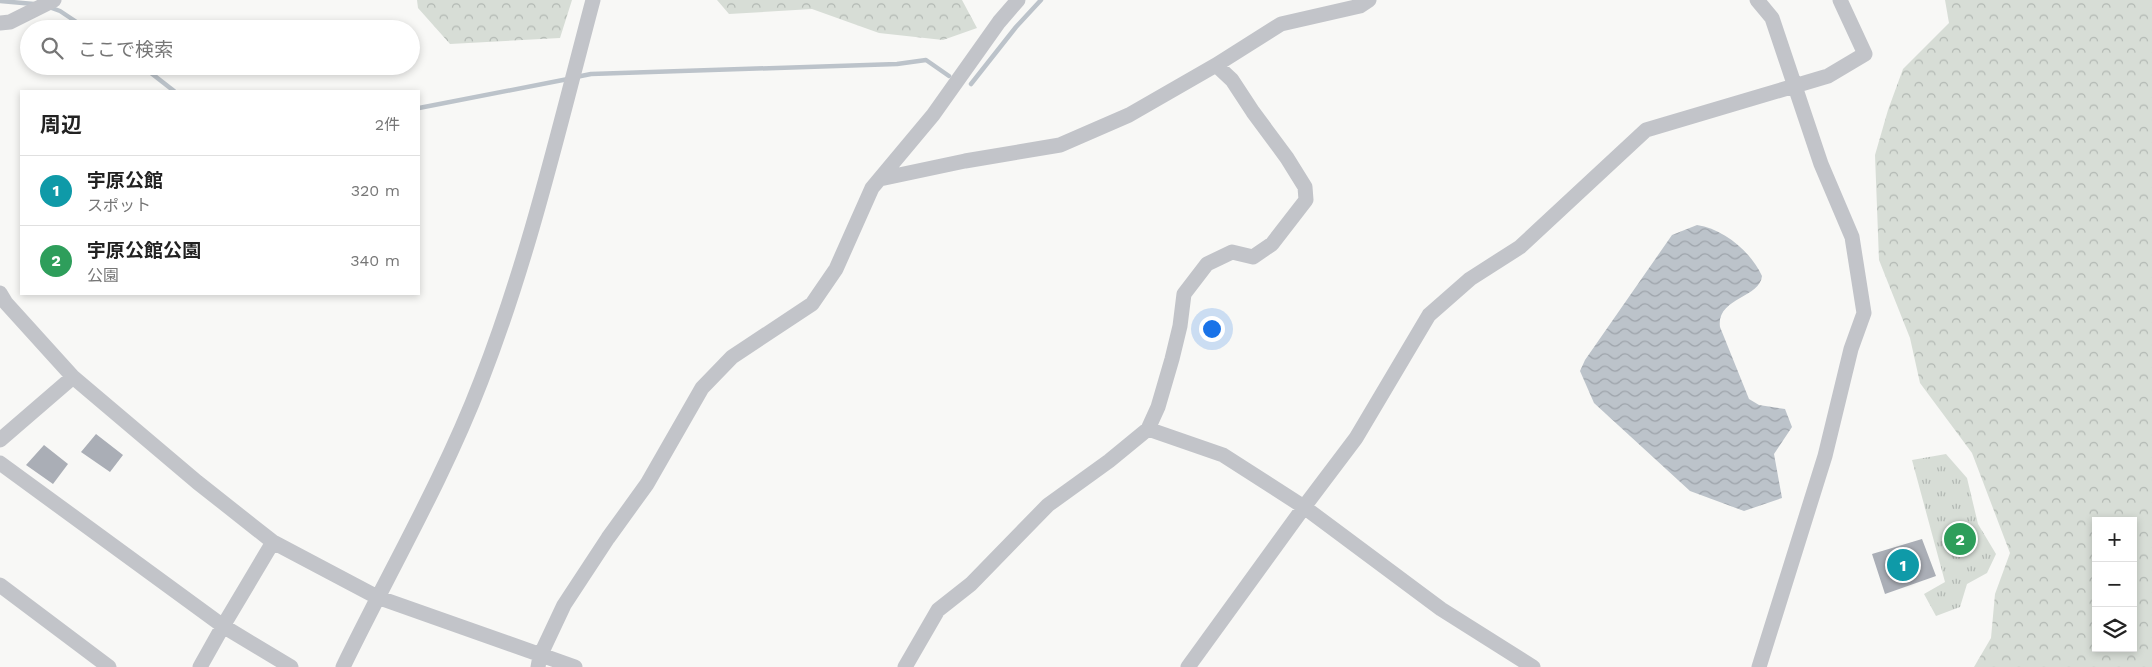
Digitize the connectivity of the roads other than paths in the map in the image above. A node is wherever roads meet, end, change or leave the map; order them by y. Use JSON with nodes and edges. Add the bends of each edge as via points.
{"nodes":[{"id":1,"x":593,"y":0,"type":"edge"},
{"id":2,"x":1018,"y":0,"type":"edge"},
{"id":3,"x":1369,"y":0,"type":"edge"},
{"id":4,"x":1757,"y":0,"type":"edge"},
{"id":5,"x":1840,"y":0,"type":"edge"},
{"id":6,"x":52,"y":1,"type":"edge"},
{"id":7,"x":0,"y":23,"type":"edge"},
{"id":8,"x":1216,"y":65,"type":"junction"},
{"id":9,"x":1794,"y":86,"type":"junction"},
{"id":10,"x":880,"y":179,"type":"junction"},
{"id":11,"x":0,"y":293,"type":"edge"},
{"id":12,"x":73,"y":377,"type":"junction"},
{"id":13,"x":1148,"y":429,"type":"junction"},
{"id":14,"x":0,"y":440,"type":"edge"},
{"id":15,"x":0,"y":463,"type":"edge"},
{"id":16,"x":1304,"y":507,"type":"junction"},
{"id":17,"x":273,"y":542,"type":"junction"},
{"id":18,"x":0,"y":585,"type":"edge"},
{"id":19,"x":377,"y":597,"type":"junction"},
{"id":20,"x":222,"y":626,"type":"junction"},
{"id":21,"x":539,"y":662,"type":"edge"},
{"id":22,"x":109,"y":667,"type":"edge"},
{"id":23,"x":200,"y":667,"type":"edge"},
{"id":24,"x":291,"y":667,"type":"edge"},
{"id":25,"x":342,"y":667,"type":"edge"},
{"id":26,"x":575,"y":667,"type":"edge"},
{"id":27,"x":905,"y":667,"type":"edge"},
{"id":28,"x":1188,"y":667,"type":"edge"},
{"id":29,"x":1533,"y":667,"type":"edge"},
{"id":30,"x":1759,"y":667,"type":"edge"}],
"edges":[{"from":1,"to":19,"type":"street","via":[[524,255],[481,382],[435,488]]},
{"from":2,"to":10,"type":"street","via":[[933,115]]},
{"from":3,"to":8,"type":"street","via":[[1360,6],[1281,24]]},
{"from":4,"to":9,"type":"street","via":[[1772,18]]},
{"from":5,"to":9,"type":"street","via":[[1865,54],[1828,76]]},
{"from":6,"to":7,"type":"street","via":[[10,22]]},
{"from":8,"to":10,"type":"street","via":[[1129,115],[1060,145]]},
{"from":8,"to":13,"type":"street","via":[[1232,80],[1287,158],[1305,187],[1306,200],[1272,244],[1253,257],[1232,252],[1207,264],[1184,294],[1172,358]]},
{"from":9,"to":16,"type":"street","via":[[1646,130],[1520,247],[1470,279],[1428,315],[1356,438]]},
{"from":9,"to":30,"type":"street","via":[[1821,164],[1852,237],[1864,313],[1851,349],[1825,456]]},
{"from":10,"to":21,"type":"street","via":[[872,188],[836,269],[812,304],[732,357],[702,388],[647,484],[564,605]]},
{"from":11,"to":12,"type":"street"},
{"from":12,"to":14,"type":"street"},
{"from":12,"to":17,"type":"street"},
{"from":13,"to":16,"type":"street","via":[[1223,455]]},
{"from":13,"to":27,"type":"street","via":[[1048,505],[971,584],[938,610]]},
{"from":15,"to":20,"type":"street"},
{"from":16,"to":28,"type":"street"},
{"from":16,"to":29,"type":"street","via":[[1441,609]]},
{"from":17,"to":19,"type":"street"},
{"from":17,"to":20,"type":"street"},
{"from":18,"to":22,"type":"street"},
{"from":19,"to":21,"type":"street"},
{"from":19,"to":25,"type":"street"},
{"from":20,"to":23,"type":"street"},
{"from":20,"to":24,"type":"street"},
{"from":21,"to":26,"type":"street"}]}
